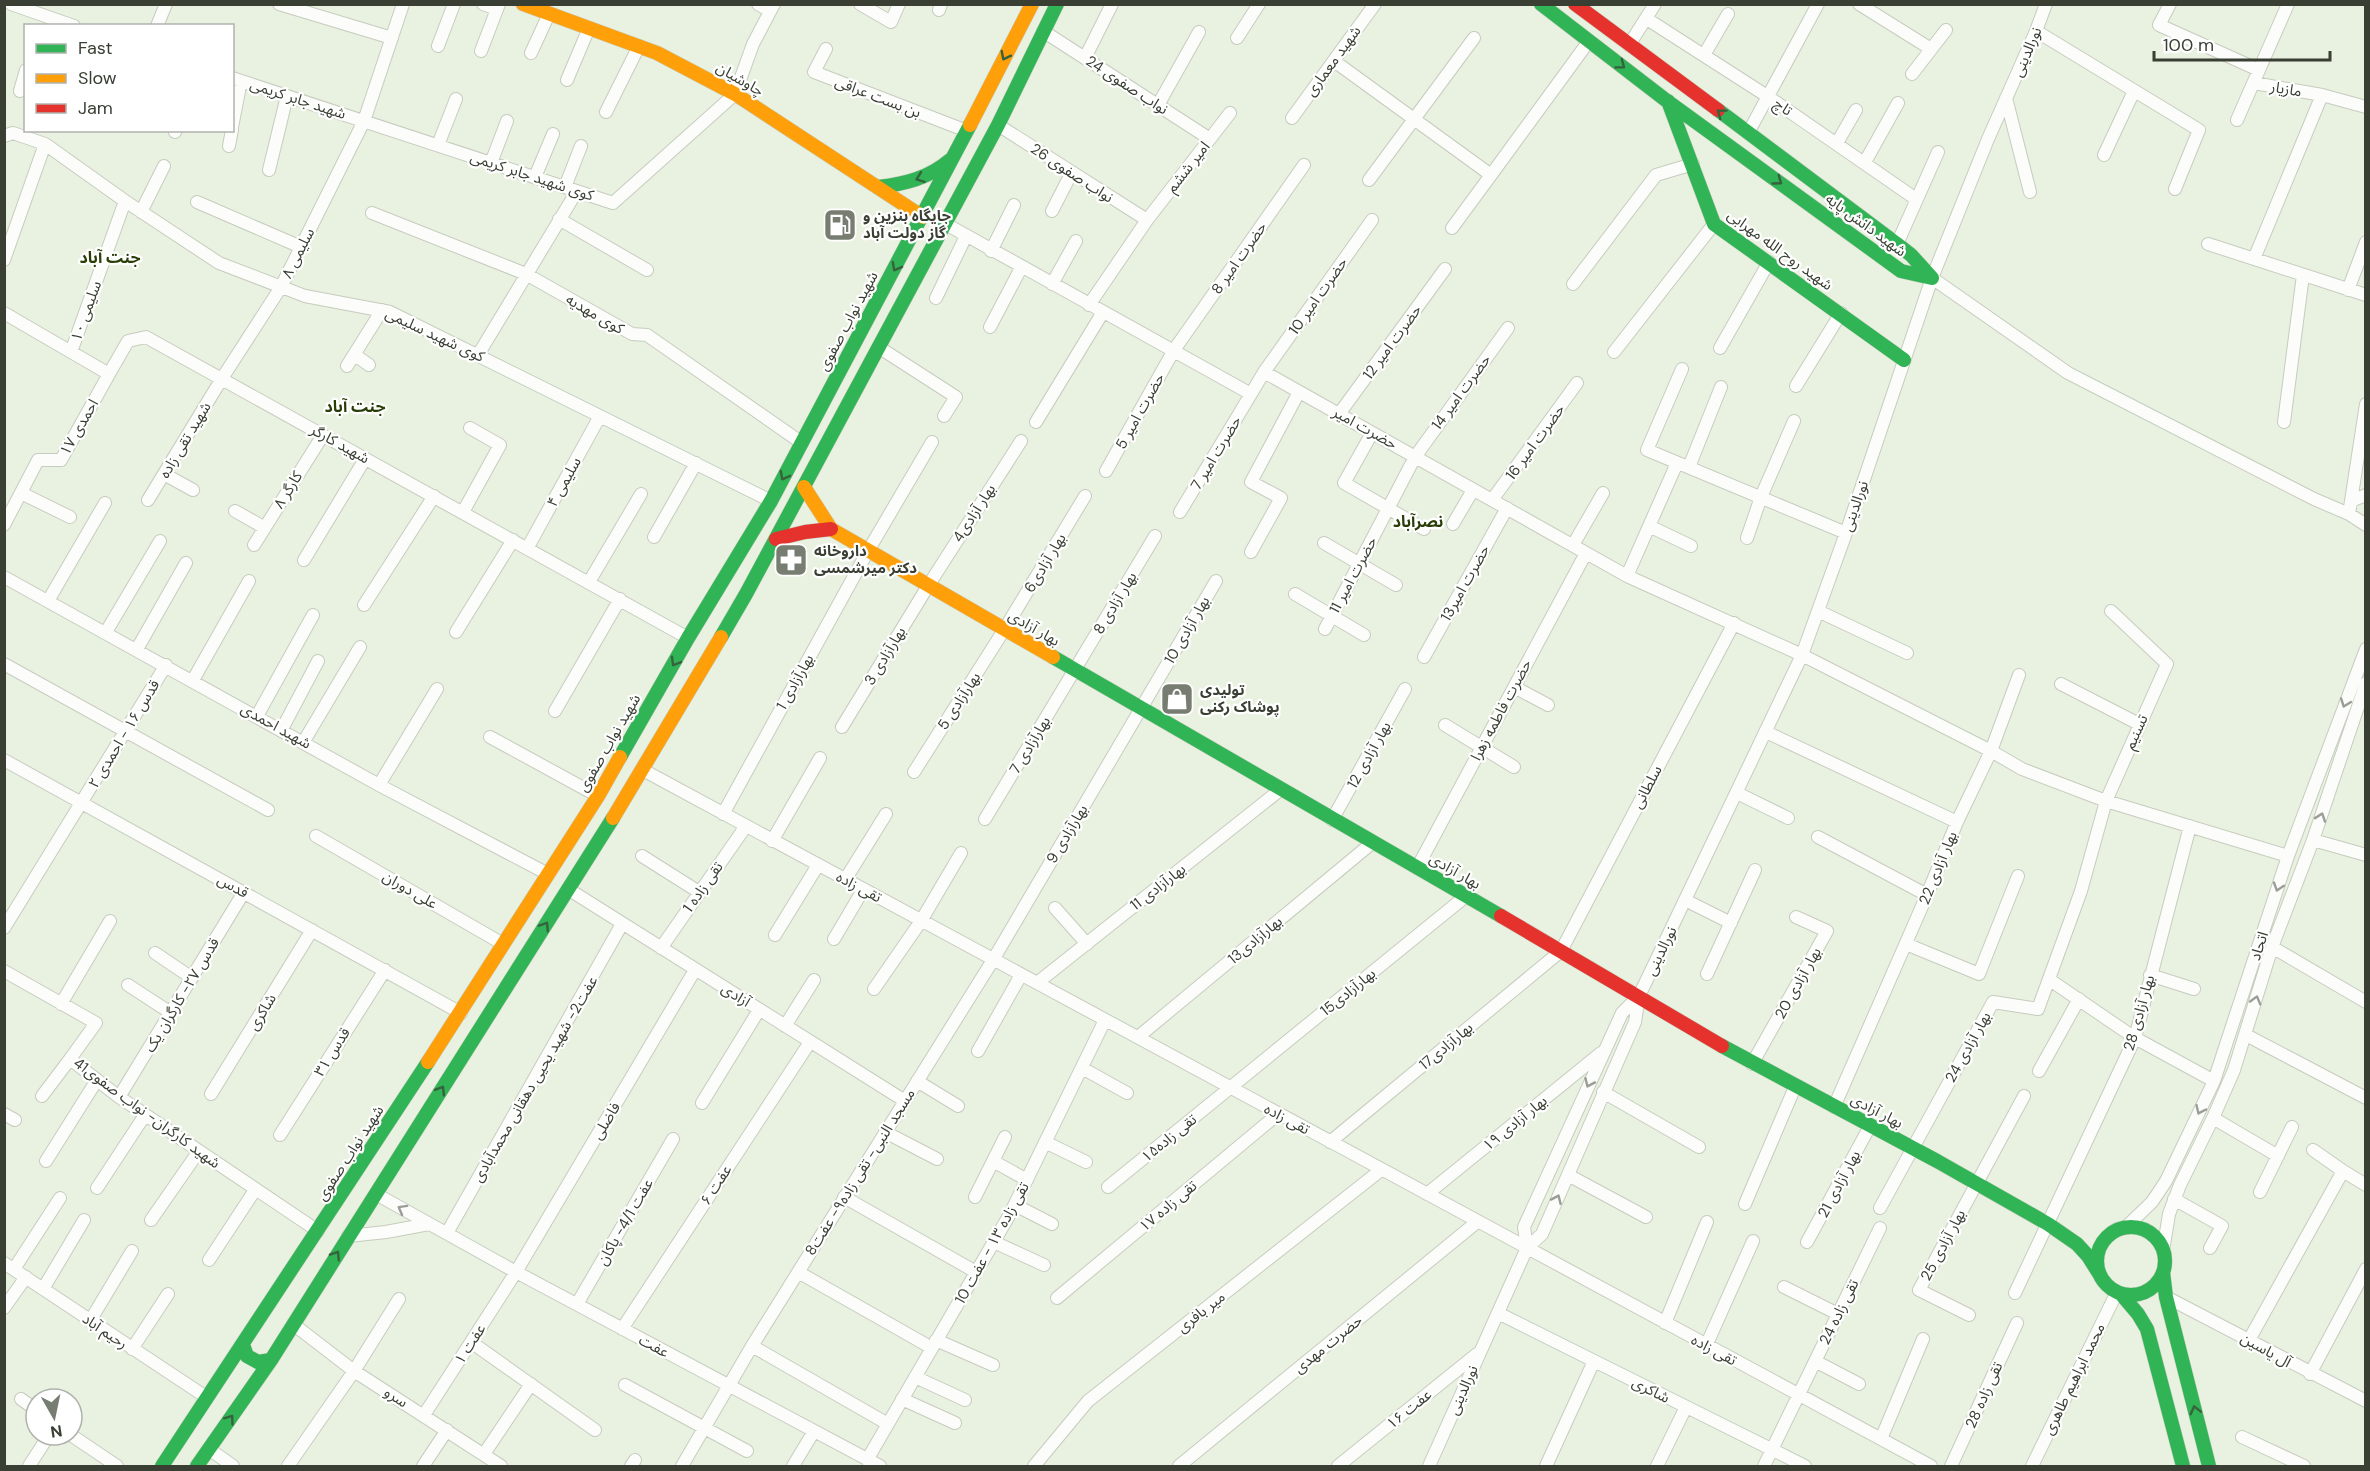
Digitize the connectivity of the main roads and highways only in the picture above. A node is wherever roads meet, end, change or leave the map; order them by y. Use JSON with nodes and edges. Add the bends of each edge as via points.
{"nodes":[{"id":1,"x":523,"y":4,"type":"edge"},
{"id":2,"x":1032,"y":4,"type":"edge"},
{"id":3,"x":1057,"y":4,"type":"edge"},
{"id":4,"x":1541,"y":4,"type":"edge"},
{"id":5,"x":1575,"y":4,"type":"edge"},
{"id":6,"x":1680,"y":83,"type":"junction"},
{"id":7,"x":1667,"y":101,"type":"junction"},
{"id":8,"x":955,"y":154,"type":"junction"},
{"id":9,"x":878,"y":187,"type":"junction"},
{"id":10,"x":923,"y":217,"type":"junction"},
{"id":11,"x":1904,"y":360,"type":"road end"},
{"id":12,"x":804,"y":487,"type":"junction"},
{"id":13,"x":831,"y":529,"type":"junction"},
{"id":14,"x":776,"y":539,"type":"junction"},
{"id":15,"x":2120,"y":1229,"type":"junction"},
{"id":16,"x":2066,"y":1236,"type":"junction"},
{"id":17,"x":2163,"y":1272,"type":"junction"},
{"id":18,"x":2100,"y":1275,"type":"junction"},
{"id":19,"x":2119,"y":1293,"type":"junction"},
{"id":20,"x":243,"y":1345,"type":"junction"},
{"id":21,"x":271,"y":1360,"type":"junction"},
{"id":22,"x":236,"y":1374,"type":"junction"},
{"id":23,"x":248,"y":1394,"type":"junction"},
{"id":24,"x":162,"y":1467,"type":"edge"},
{"id":25,"x":197,"y":1467,"type":"edge"},
{"id":26,"x":2183,"y":1467,"type":"edge"},
{"id":27,"x":2209,"y":1467,"type":"edge"}],
"edges":[{"from":1,"to":9,"type":"main road","name":"چاوشیان","via":[[657,53],[735,94]]},
{"from":2,"to":8,"type":"main road","name":"شهید نواب صفوی","one_way":true},
{"from":3,"to":12,"type":"main road","via":[[998,125]]},
{"from":4,"to":7,"type":"main road","name":"شهید دانش پایه","one_way":true},
{"from":5,"to":6,"type":"main road","name":"شهید دانش پایه"},
{"from":6,"to":7,"type":"main road"},
{"from":7,"to":6,"type":"main road","name":"شهید دانش پایه","one_way":true,"via":[[1901,271],[1932,278],[1897,244]]},
{"from":7,"to":11,"type":"main road","name":"شهید روح الله مهرابی","via":[[1714,224]]},
{"from":8,"to":9,"type":"main road","one_way":true,"via":[[941,169],[923,177]]},
{"from":8,"to":10,"type":"main road","name":"شهید نواب صفوی"},
{"from":9,"to":10,"type":"main road","name":"چاوشیان"},
{"from":10,"to":20,"type":"main road","name":"شهید نواب صفوی","one_way":true,"via":[[771,501],[598,796],[461,1014]]},
{"from":12,"to":13,"type":"main road","name":"بهار آزادی"},
{"from":12,"to":14,"type":"main road"},
{"from":13,"to":14,"type":"main road"},
{"from":13,"to":16,"type":"main road","name":"بهار آزادی","via":[[1752,1065],[1912,1148]]},
{"from":21,"to":14,"type":"main road","one_way":true,"via":[[643,770]]},
{"from":15,"to":16,"type":"main road","via":[[2084,1237]]},
{"from":15,"to":17,"type":"main road","via":[[2135,1227],[2152,1235],[2163,1251]]},
{"from":15,"to":18,"type":"main road","via":[[2101,1245],[2097,1265]]},
{"from":16,"to":18,"type":"main road","name":"بهار آزادی","via":[[2088,1256]]},
{"from":17,"to":19,"type":"main road","via":[[2151,1289]]},
{"from":27,"to":17,"type":"main road","one_way":true},
{"from":18,"to":19,"type":"main road"},
{"from":19,"to":26,"type":"main road","via":[[2147,1329]]},
{"from":20,"to":21,"type":"main road","via":[[247,1356],[258,1362]]},
{"from":20,"to":22,"type":"main road","name":"شهید نواب صفوی"},
{"from":21,"to":23,"type":"main road"},
{"from":22,"to":23,"type":"main road"},
{"from":22,"to":24,"type":"main road","name":"شهید نواب صفوی","via":[[206,1397]]},
{"from":25,"to":23,"type":"main road","one_way":true}]}
